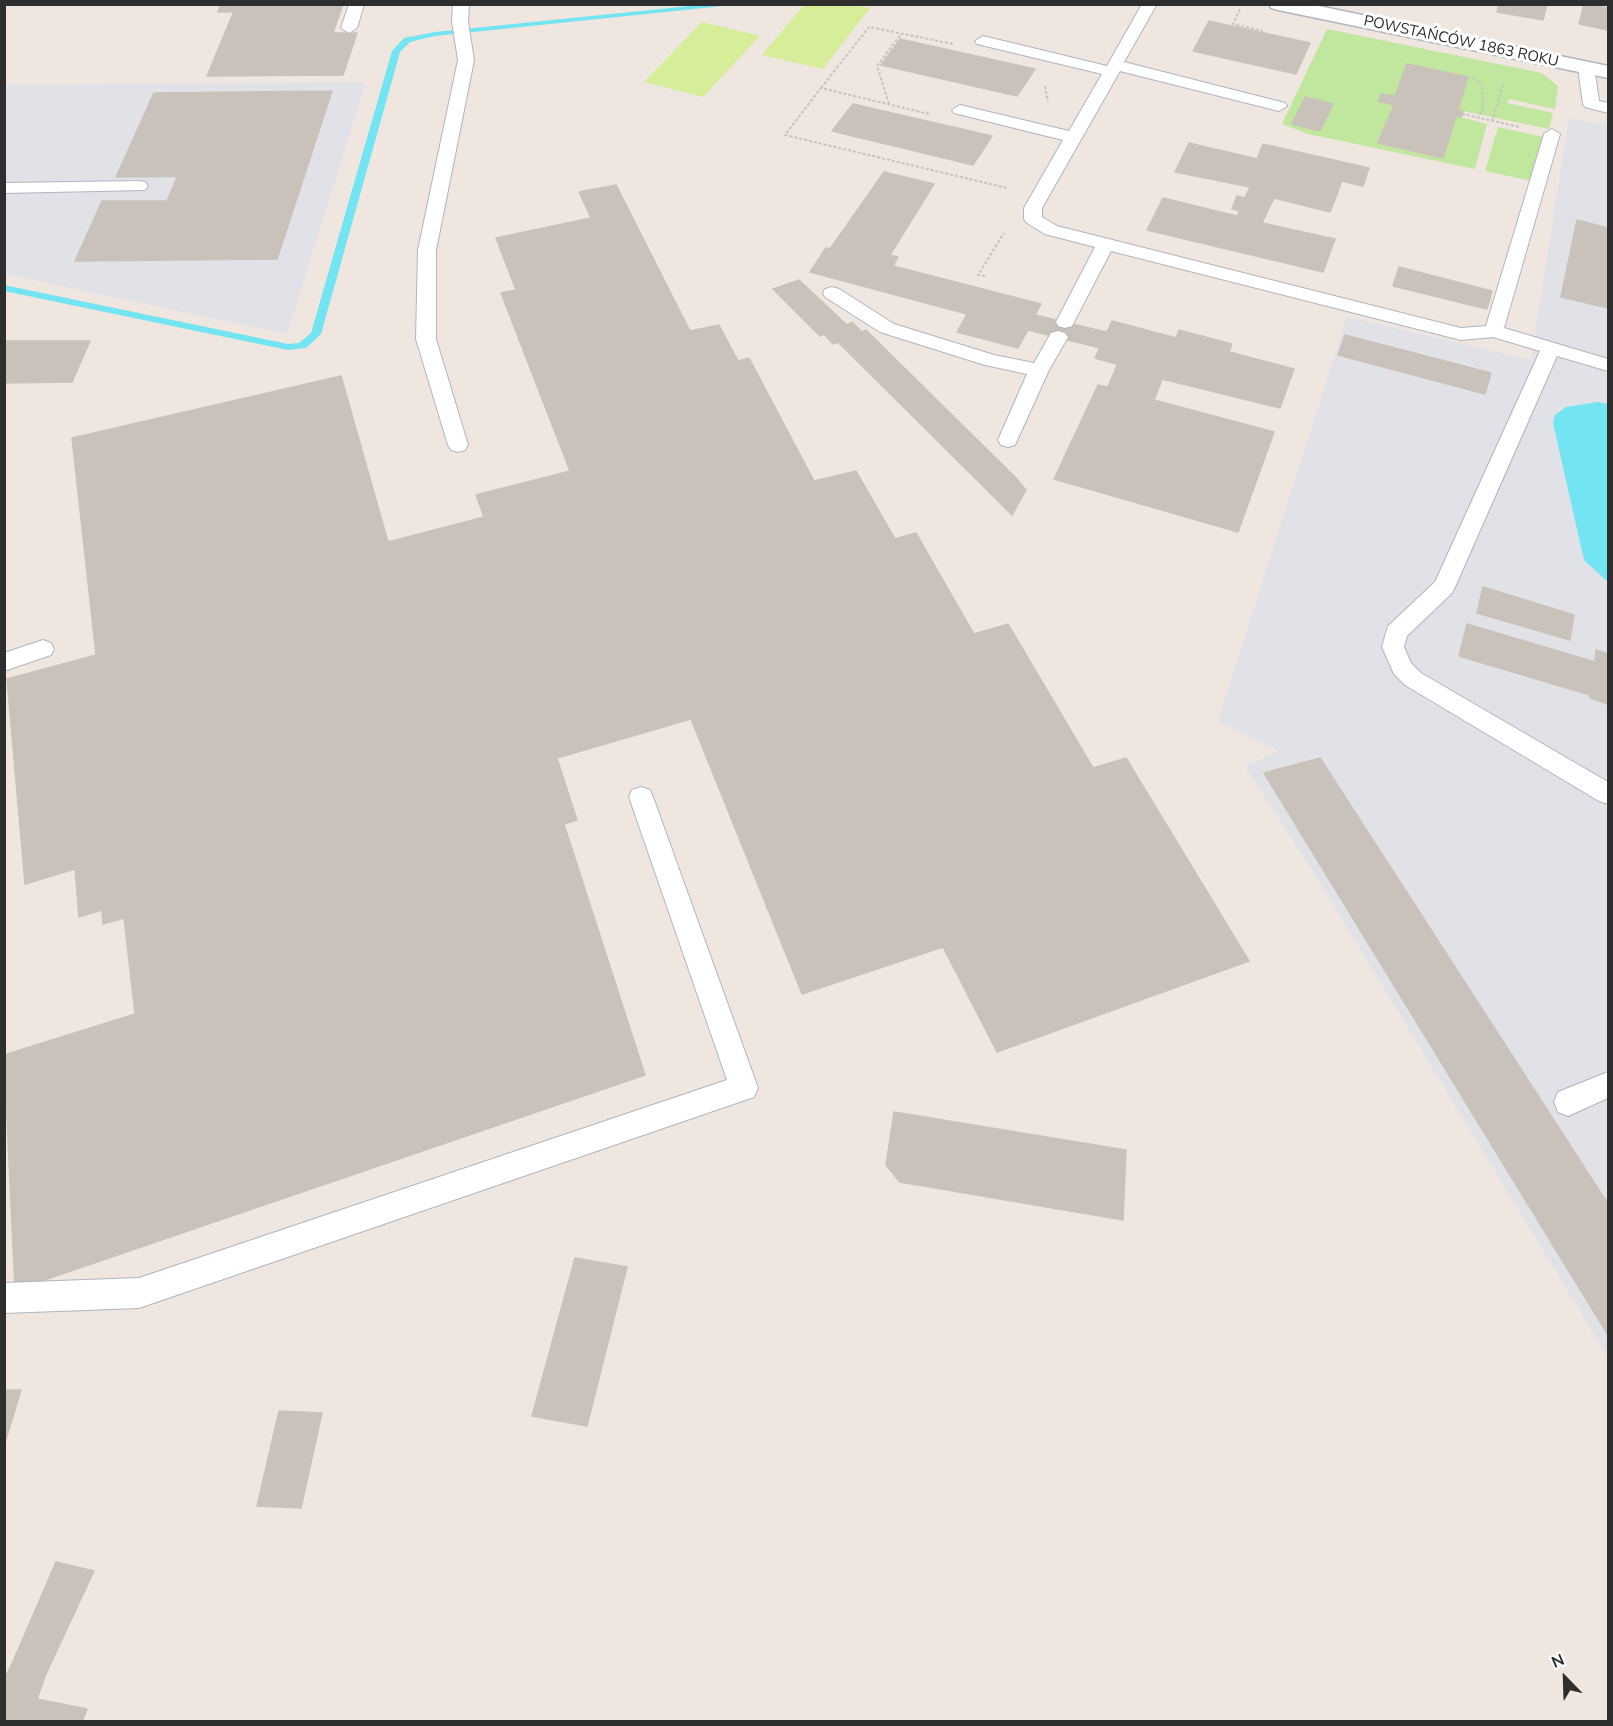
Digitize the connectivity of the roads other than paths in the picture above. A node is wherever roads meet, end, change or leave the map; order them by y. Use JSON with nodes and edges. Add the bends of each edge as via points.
{"nodes":[{"id":1,"x":357,"y":4,"type":"edge"},
{"id":2,"x":461,"y":4,"type":"edge"},
{"id":3,"x":1150,"y":4,"type":"edge"},
{"id":4,"x":1278,"y":4,"type":"edge"},
{"id":5,"x":349,"y":28,"type":"dead end"},
{"id":6,"x":983,"y":41,"type":"dead end"},
{"id":7,"x":1586,"y":67,"type":"junction"},
{"id":8,"x":1114,"y":68,"type":"junction"},
{"id":9,"x":1608,"y":72,"type":"edge"},
{"id":10,"x":1279,"y":106,"type":"dead end"},
{"id":11,"x":1608,"y":108,"type":"edge"},
{"id":12,"x":960,"y":110,"type":"dead end"},
{"id":13,"x":1552,"y":134,"type":"dead end"},
{"id":14,"x":1075,"y":138,"type":"junction"},
{"id":15,"x":140,"y":186,"type":"dead end"},
{"id":16,"x":4,"y":188,"type":"edge"},
{"id":17,"x":1105,"y":244,"type":"junction"},
{"id":18,"x":832,"y":293,"type":"dead end"},
{"id":19,"x":1494,"y":331,"type":"junction"},
{"id":20,"x":1551,"y":348,"type":"junction"},
{"id":21,"x":1608,"y":365,"type":"edge"},
{"id":22,"x":1039,"y":370,"type":"junction"},
{"id":23,"x":1008,"y":441,"type":"dead end"},
{"id":24,"x":458,"y":445,"type":"dead end"},
{"id":25,"x":43,"y":649,"type":"dead end"},
{"id":26,"x":4,"y":662,"type":"edge"},
{"id":27,"x":1608,"y":794,"type":"edge"},
{"id":28,"x":641,"y":797,"type":"dead end"},
{"id":29,"x":1608,"y":1085,"type":"edge"},
{"id":30,"x":1568,"y":1102,"type":"dead end"},
{"id":31,"x":4,"y":1298,"type":"edge"}],
"edges":[{"from":1,"to":5,"type":"lane"},
{"from":2,"to":24,"type":"lane","via":[[466,60],[427,250],[426,339]]},
{"from":3,"to":8,"type":"lane"},
{"from":4,"to":7,"type":"street","name":"POWSTAŃCÓW 1863 ROKU"},
{"from":6,"to":8,"type":"lane"},
{"from":7,"to":9,"type":"street","name":"POWSTAŃCÓW 1863 ROKU"},
{"from":7,"to":11,"type":"lane","via":[[1591,104]]},
{"from":8,"to":10,"type":"lane"},
{"from":8,"to":14,"type":"lane"},
{"from":12,"to":14,"type":"lane"},
{"from":13,"to":19,"type":"lane"},
{"from":14,"to":17,"type":"lane","via":[[1033,208],[1033,219],[1051,230]]},
{"from":15,"to":16,"type":"lane"},
{"from":17,"to":19,"type":"lane","via":[[1461,334]]},
{"from":17,"to":22,"type":"lane"},
{"from":18,"to":22,"type":"lane","via":[[887,328],[992,361]]},
{"from":19,"to":20,"type":"lane"},
{"from":20,"to":21,"type":"lane"},
{"from":20,"to":27,"type":"lane","via":[[1444,587],[1396,632],[1393,647],[1402,668],[1413,679]]},
{"from":22,"to":23,"type":"lane"},
{"from":25,"to":26,"type":"lane"},
{"from":28,"to":31,"type":"lane","via":[[744,1088],[139,1293]]},
{"from":29,"to":30,"type":"lane"}]}
